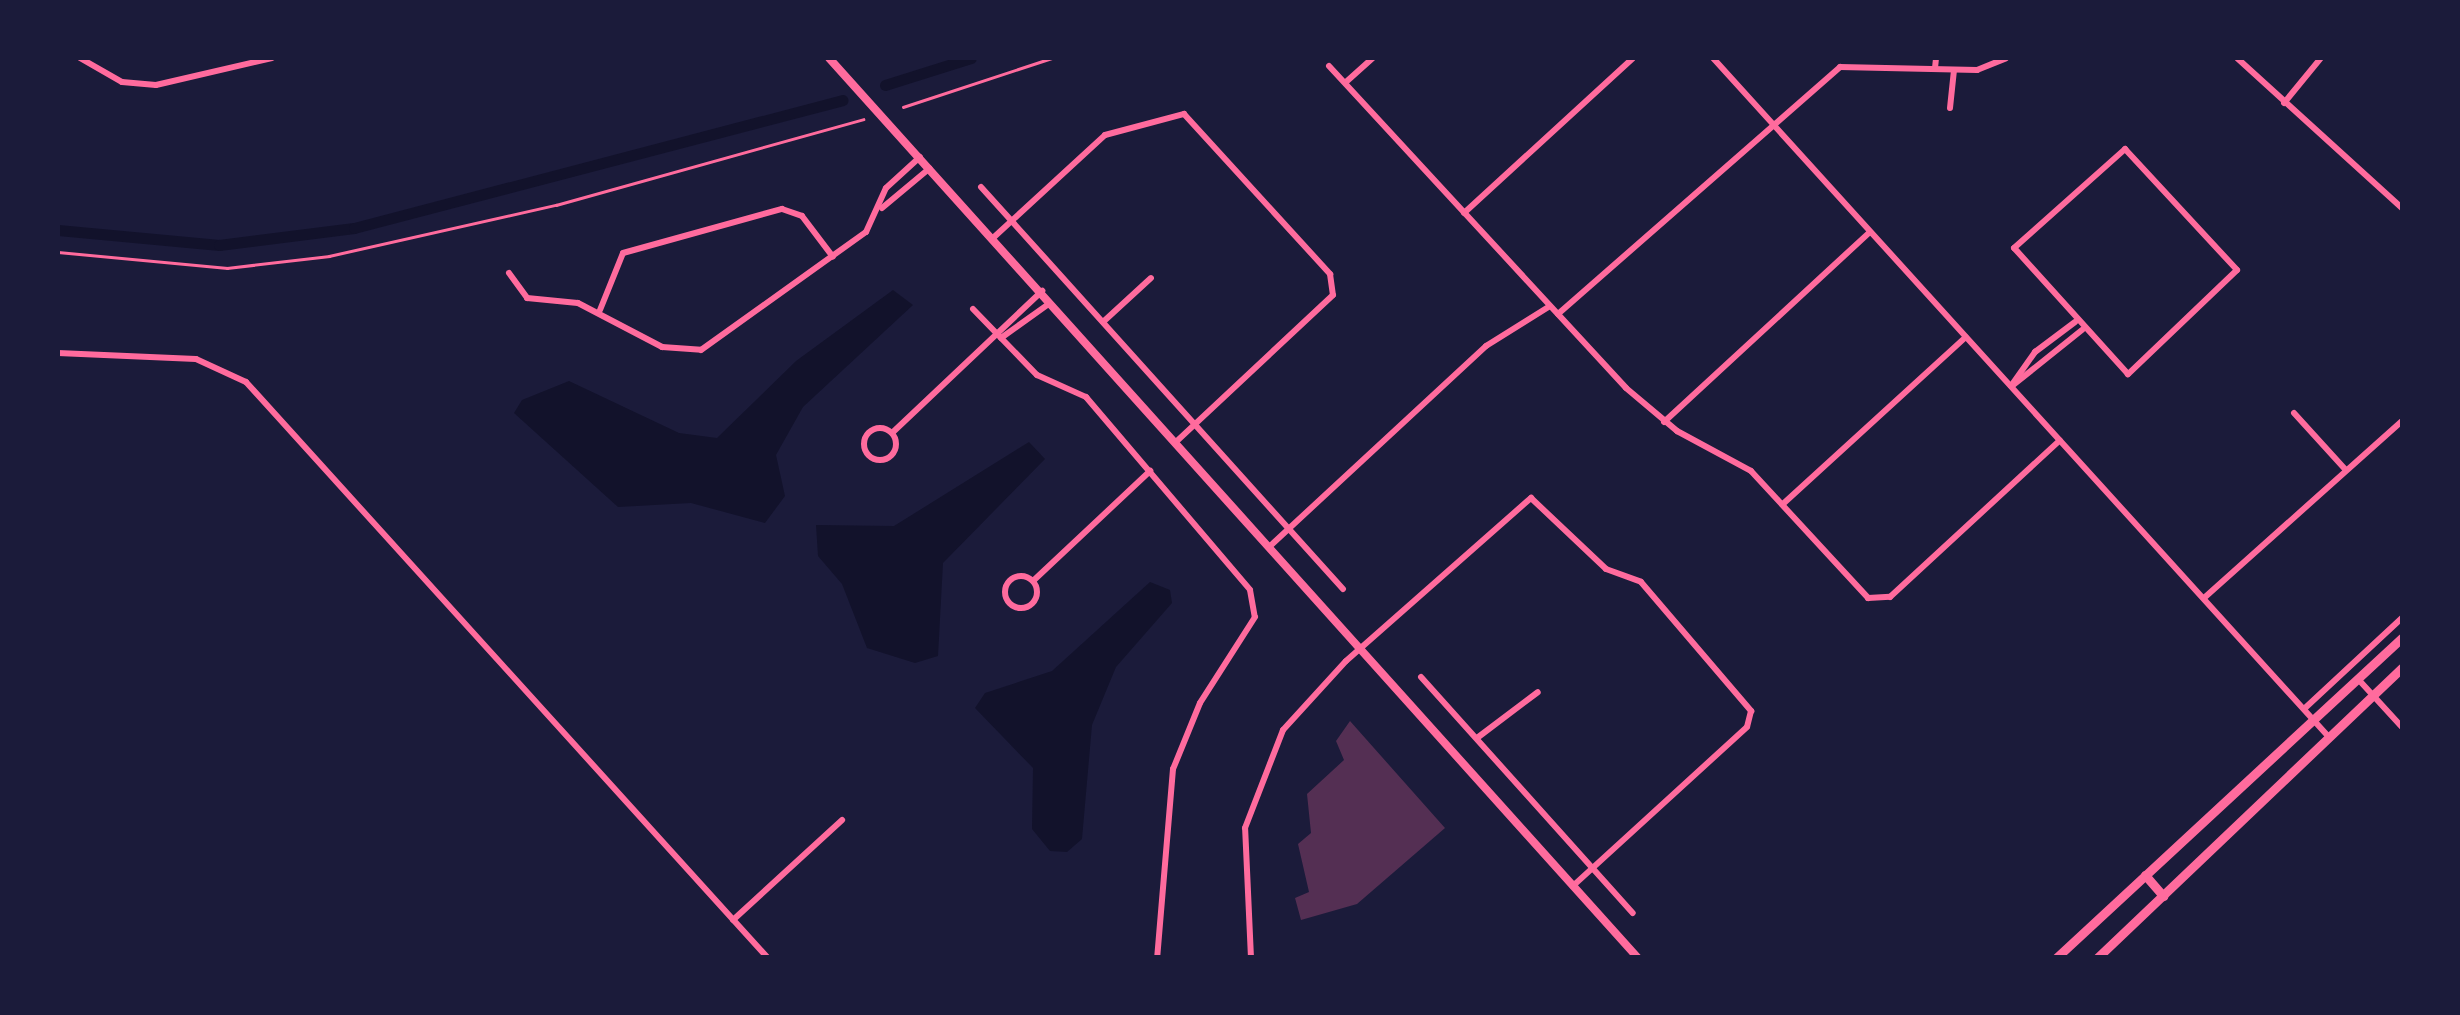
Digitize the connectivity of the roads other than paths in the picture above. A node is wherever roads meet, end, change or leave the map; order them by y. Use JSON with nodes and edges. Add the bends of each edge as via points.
{"nodes":[{"id":1,"x":80,"y":58,"type":"edge"},
{"id":2,"x":272,"y":58,"type":"edge"},
{"id":3,"x":830,"y":58,"type":"edge"},
{"id":4,"x":1372,"y":58,"type":"edge"},
{"id":5,"x":1633,"y":58,"type":"edge"},
{"id":6,"x":1713,"y":58,"type":"edge"},
{"id":7,"x":1936,"y":58,"type":"edge"},
{"id":8,"x":2006,"y":58,"type":"edge"},
{"id":9,"x":2236,"y":58,"type":"edge"},
{"id":10,"x":2320,"y":58,"type":"edge"},
{"id":11,"x":1329,"y":66,"type":"dead end"},
{"id":12,"x":1935,"y":68,"type":"junction"},
{"id":13,"x":1954,"y":71,"type":"junction"},
{"id":14,"x":1346,"y":82,"type":"junction"},
{"id":15,"x":2284,"y":103,"type":"junction"},
{"id":16,"x":1950,"y":108,"type":"dead end"},
{"id":17,"x":1774,"y":125,"type":"junction"},
{"id":18,"x":920,"y":156,"type":"junction"},
{"id":19,"x":930,"y":168,"type":"junction"},
{"id":20,"x":980,"y":187,"type":"dead end"},
{"id":21,"x":881,"y":208,"type":"junction"},
{"id":22,"x":2402,"y":208,"type":"edge"},
{"id":23,"x":1464,"y":214,"type":"junction"},
{"id":24,"x":1011,"y":221,"type":"junction"},
{"id":25,"x":1870,"y":232,"type":"junction"},
{"id":26,"x":993,"y":238,"type":"junction"},
{"id":27,"x":832,"y":257,"type":"junction"},
{"id":28,"x":509,"y":273,"type":"dead end"},
{"id":29,"x":1151,"y":278,"type":"dead end"},
{"id":30,"x":1042,"y":291,"type":"junction"},
{"id":31,"x":1051,"y":302,"type":"junction"},
{"id":32,"x":1550,"y":306,"type":"junction"},
{"id":33,"x":973,"y":308,"type":"dead end"},
{"id":34,"x":600,"y":310,"type":"junction"},
{"id":35,"x":1558,"y":314,"type":"junction"},
{"id":36,"x":1013,"y":317,"type":"junction"},
{"id":37,"x":1103,"y":322,"type":"junction"},
{"id":38,"x":2075,"y":322,"type":"junction"},
{"id":39,"x":1022,"y":328,"type":"junction"},
{"id":40,"x":2082,"y":330,"type":"junction"},
{"id":41,"x":1966,"y":337,"type":"junction"},
{"id":42,"x":1000,"y":338,"type":"junction"},
{"id":43,"x":2034,"y":352,"type":"junction"},
{"id":44,"x":58,"y":354,"type":"edge"},
{"id":45,"x":2046,"y":364,"type":"junction"},
{"id":46,"x":2011,"y":386,"type":"junction"},
{"id":47,"x":2294,"y":413,"type":"dead end"},
{"id":48,"x":2402,"y":421,"type":"edge"},
{"id":49,"x":1664,"y":422,"type":"junction"},
{"id":50,"x":1194,"y":424,"type":"junction"},
{"id":51,"x":892,"y":433,"type":"junction"},
{"id":52,"x":2060,"y":440,"type":"junction"},
{"id":53,"x":1176,"y":442,"type":"junction"},
{"id":54,"x":2344,"y":470,"type":"junction"},
{"id":55,"x":1150,"y":471,"type":"junction"},
{"id":56,"x":1784,"y":504,"type":"junction"},
{"id":57,"x":1289,"y":529,"type":"junction"},
{"id":58,"x":1269,"y":547,"type":"junction"},
{"id":59,"x":1033,"y":581,"type":"junction"},
{"id":60,"x":1343,"y":588,"type":"dead end"},
{"id":61,"x":2204,"y":598,"type":"junction"},
{"id":62,"x":2402,"y":618,"type":"edge"},
{"id":63,"x":2402,"y":638,"type":"edge"},
{"id":64,"x":1361,"y":648,"type":"junction"},
{"id":65,"x":2402,"y":668,"type":"edge"},
{"id":66,"x":1422,"y":676,"type":"dead end"},
{"id":67,"x":2358,"y":679,"type":"junction"},
{"id":68,"x":1538,"y":692,"type":"dead end"},
{"id":69,"x":2373,"y":695,"type":"junction"},
{"id":70,"x":2304,"y":709,"type":"junction"},
{"id":71,"x":2314,"y":721,"type":"junction"},
{"id":72,"x":2402,"y":726,"type":"edge"},
{"id":73,"x":2329,"y":737,"type":"junction"},
{"id":74,"x":1477,"y":738,"type":"junction"},
{"id":75,"x":842,"y":820,"type":"dead end"},
{"id":76,"x":1593,"y":869,"type":"junction"},
{"id":77,"x":2145,"y":875,"type":"junction"},
{"id":78,"x":1573,"y":886,"type":"junction"},
{"id":79,"x":2163,"y":896,"type":"junction"},
{"id":80,"x":1633,"y":913,"type":"dead end"},
{"id":81,"x":733,"y":920,"type":"junction"},
{"id":82,"x":1076,"y":957,"type":"edge"},
{"id":83,"x":768,"y":958,"type":"edge"},
{"id":84,"x":1068,"y":958,"type":"edge"},
{"id":85,"x":1112,"y":958,"type":"edge"},
{"id":86,"x":1157,"y":958,"type":"edge"},
{"id":87,"x":1251,"y":958,"type":"edge"},
{"id":88,"x":1638,"y":958,"type":"edge"},
{"id":89,"x":2056,"y":958,"type":"edge"},
{"id":90,"x":2098,"y":958,"type":"edge"}],
"edges":[{"from":1,"to":2,"type":"street","via":[[98,71],[156,85]]},
{"from":3,"to":18,"type":"main road"},
{"from":4,"to":14,"type":"street"},
{"from":5,"to":23,"type":"street"},
{"from":6,"to":17,"type":"street"},
{"from":7,"to":12,"type":"street"},
{"from":8,"to":13,"type":"street"},
{"from":9,"to":15,"type":"street"},
{"from":10,"to":15,"type":"street"},
{"from":11,"to":14,"type":"street"},
{"from":12,"to":13,"type":"street"},
{"from":12,"to":17,"type":"street","via":[[1840,67]]},
{"from":13,"to":16,"type":"street"},
{"from":14,"to":23,"type":"street"},
{"from":15,"to":22,"type":"street","via":[[2322,128]]},
{"from":17,"to":25,"type":"street"},
{"from":17,"to":35,"type":"street"},
{"from":18,"to":19,"type":"main road"},
{"from":18,"to":21,"type":"street","via":[[886,188]]},
{"from":19,"to":21,"type":"street"},
{"from":19,"to":26,"type":"main road"},
{"from":20,"to":24,"type":"street"},
{"from":21,"to":27,"type":"street"},
{"from":23,"to":32,"type":"street"},
{"from":24,"to":26,"type":"street"},
{"from":24,"to":37,"type":"street"},
{"from":24,"to":50,"type":"street","via":[[1105,135],[1184,114],[1334,284]]},
{"from":25,"to":41,"type":"street"},
{"from":25,"to":49,"type":"street"},
{"from":26,"to":30,"type":"main road"},
{"from":27,"to":34,"type":"street","via":[[700,350],[662,346]]},
{"from":27,"to":34,"type":"street","via":[[802,216],[782,209],[622,252]]},
{"from":28,"to":34,"type":"street","via":[[528,298]]},
{"from":29,"to":37,"type":"street"},
{"from":30,"to":31,"type":"main road"},
{"from":30,"to":36,"type":"street"},
{"from":31,"to":39,"type":"street"},
{"from":31,"to":53,"type":"main road"},
{"from":32,"to":35,"type":"street"},
{"from":32,"to":57,"type":"street","via":[[1486,346]]},
{"from":33,"to":42,"type":"street"},
{"from":35,"to":49,"type":"street"},
{"from":36,"to":39,"type":"street"},
{"from":36,"to":42,"type":"street"},
{"from":37,"to":50,"type":"street"},
{"from":38,"to":40,"type":"street"},
{"from":38,"to":40,"type":"street","via":[[2014,248],[2126,149],[2237,270],[2232,284],[2128,374]]},
{"from":38,"to":43,"type":"street"},
{"from":39,"to":42,"type":"street"},
{"from":40,"to":45,"type":"street"},
{"from":41,"to":46,"type":"street"},
{"from":41,"to":56,"type":"street"},
{"from":42,"to":51,"type":"street"},
{"from":42,"to":55,"type":"street","via":[[1037,376],[1086,397]]},
{"from":43,"to":45,"type":"street"},
{"from":43,"to":46,"type":"street"},
{"from":44,"to":81,"type":"street","via":[[196,358],[246,382]]},
{"from":45,"to":46,"type":"street"},
{"from":46,"to":52,"type":"street"},
{"from":47,"to":54,"type":"street"},
{"from":48,"to":54,"type":"street"},
{"from":49,"to":56,"type":"street","via":[[1751,470]]},
{"from":50,"to":53,"type":"street"},
{"from":50,"to":57,"type":"street"},
{"from":51,"to":51,"type":"street","via":[[869,431],[867,454],[889,456]]},
{"from":52,"to":56,"type":"street","via":[[1879,604]]},
{"from":52,"to":61,"type":"street"},
{"from":53,"to":58,"type":"main road"},
{"from":54,"to":61,"type":"street"},
{"from":55,"to":59,"type":"street"},
{"from":55,"to":86,"type":"street","via":[[1232,561],[1255,617],[1182,740],[1164,823]]},
{"from":57,"to":58,"type":"street"},
{"from":57,"to":60,"type":"street"},
{"from":58,"to":64,"type":"main road"},
{"from":59,"to":59,"type":"street","via":[[1010,580],[1008,602],[1030,605]]},
{"from":61,"to":70,"type":"street"},
{"from":62,"to":70,"type":"street"},
{"from":63,"to":67,"type":"main road"},
{"from":64,"to":76,"type":"street","via":[[1531,498],[1606,569],[1641,582],[1750,711],[1747,727]]},
{"from":64,"to":78,"type":"main road"},
{"from":64,"to":87,"type":"street","via":[[1283,730],[1252,802],[1242,884]]},
{"from":65,"to":69,"type":"main road"},
{"from":66,"to":74,"type":"street"},
{"from":67,"to":69,"type":"street"},
{"from":67,"to":71,"type":"main road"},
{"from":68,"to":74,"type":"street"},
{"from":69,"to":72,"type":"street"},
{"from":69,"to":73,"type":"main road"},
{"from":70,"to":71,"type":"street"},
{"from":71,"to":73,"type":"street"},
{"from":71,"to":77,"type":"main road"},
{"from":73,"to":79,"type":"main road"},
{"from":74,"to":76,"type":"street"},
{"from":75,"to":81,"type":"street"},
{"from":76,"to":78,"type":"street"},
{"from":76,"to":80,"type":"street"},
{"from":77,"to":79,"type":"main road"},
{"from":77,"to":89,"type":"main road"},
{"from":78,"to":88,"type":"main road"},
{"from":79,"to":90,"type":"main road"},
{"from":81,"to":83,"type":"street"},
{"from":82,"to":84,"type":"street"},
{"from":82,"to":85,"type":"street"}]}
